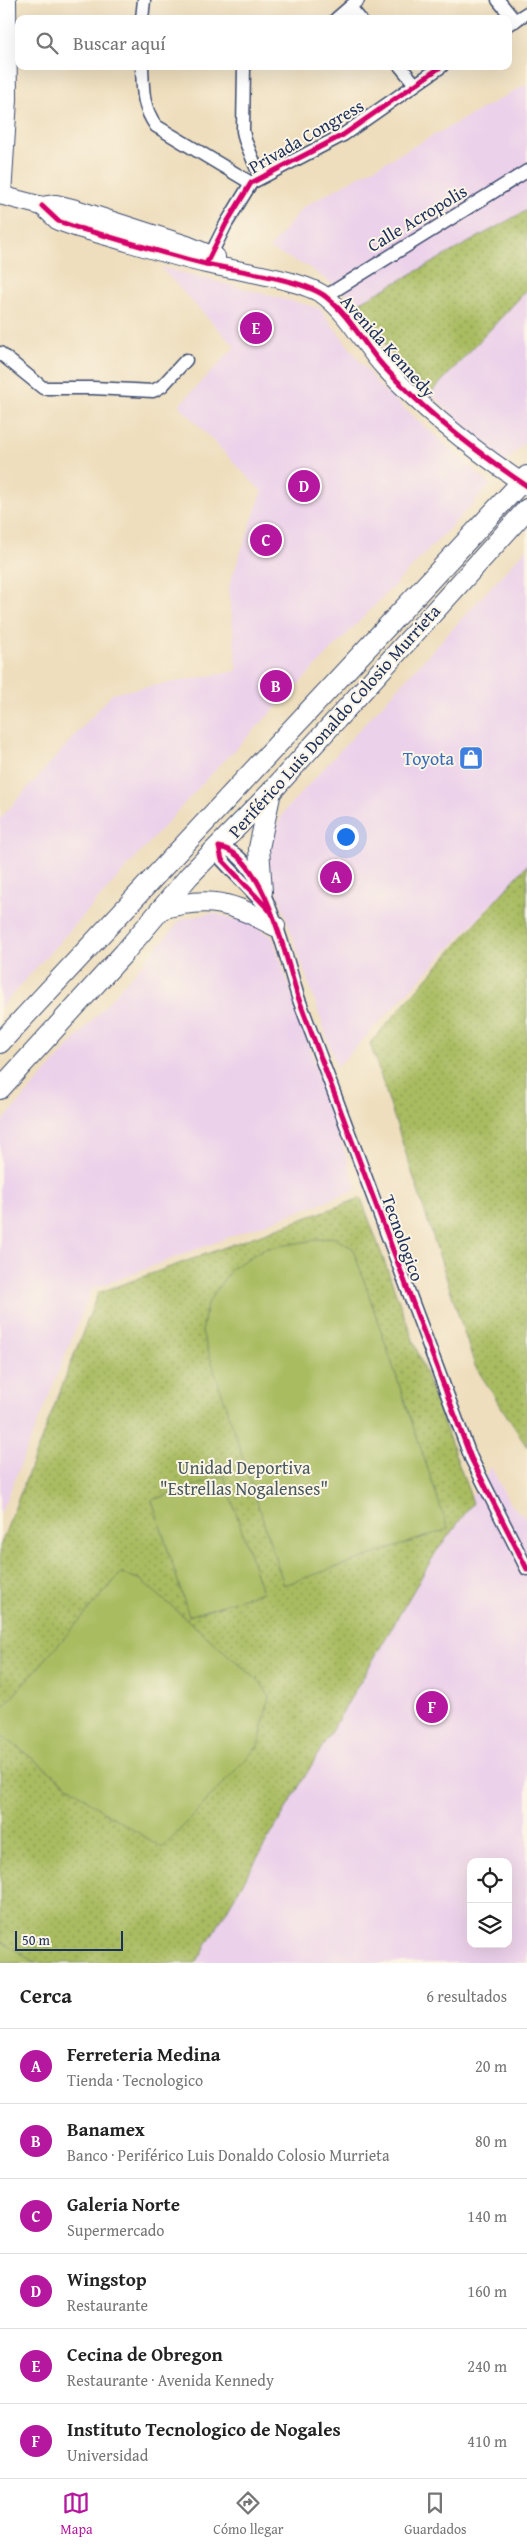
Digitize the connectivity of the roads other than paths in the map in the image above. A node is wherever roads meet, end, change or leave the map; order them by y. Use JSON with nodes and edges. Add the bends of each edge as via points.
{"nodes":[{"id":1,"x":7,"y":0,"type":"edge"},
{"id":2,"x":144,"y":0,"type":"edge"},
{"id":3,"x":498,"y":0,"type":"edge"},
{"id":4,"x":354,"y":4,"type":"edge"},
{"id":5,"x":527,"y":13,"type":"edge"},
{"id":6,"x":142,"y":15,"type":"edge"},
{"id":7,"x":341,"y":15,"type":"edge"},
{"id":8,"x":506,"y":15,"type":"edge"},
{"id":9,"x":512,"y":22,"type":"edge"},
{"id":10,"x":142,"y":70,"type":"edge"},
{"id":11,"x":244,"y":70,"type":"edge"},
{"id":12,"x":403,"y":70,"type":"edge"},
{"id":13,"x":436,"y":70,"type":"edge"},
{"id":14,"x":415,"y":84,"type":"junction"},
{"id":15,"x":527,"y":171,"type":"edge"},
{"id":16,"x":255,"y":180,"type":"junction"},
{"id":17,"x":1,"y":198,"type":"edge"},
{"id":18,"x":208,"y":259,"type":"junction"},
{"id":19,"x":326,"y":296,"type":"junction"},
{"id":20,"x":0,"y":353,"type":"edge"},
{"id":21,"x":186,"y":360,"type":"dead end"},
{"id":22,"x":525,"y":481,"type":"edge"},
{"id":23,"x":527,"y":509,"type":"edge"},
{"id":24,"x":259,"y":766,"type":"junction"},
{"id":25,"x":270,"y":793,"type":"junction"},
{"id":26,"x":219,"y":847,"type":"junction"},
{"id":27,"x":145,"y":885,"type":"junction"},
{"id":28,"x":161,"y":909,"type":"junction"},
{"id":29,"x":269,"y":909,"type":"junction"},
{"id":30,"x":0,"y":1043,"type":"edge"},
{"id":31,"x":0,"y":1089,"type":"edge"},
{"id":32,"x":527,"y":1569,"type":"edge"}],
"edges":[{"from":1,"to":17,"type":"street","via":[[8,99]]},
{"from":2,"to":6,"type":"street"},
{"from":3,"to":8,"type":"street"},
{"from":4,"to":7,"type":"street"},
{"from":5,"to":9,"type":"street"},
{"from":10,"to":16,"type":"street","via":[[143,100],[156,126]]},
{"from":11,"to":16,"type":"street","via":[[243,131]]},
{"from":12,"to":14,"type":"street"},
{"from":13,"to":14,"type":"street","name":"Privada Congress"},
{"from":14,"to":16,"type":"street","name":"Privada Congress","via":[[343,135]]},
{"from":15,"to":19,"type":"street","name":"Calle Acropolis"},
{"from":16,"to":18,"type":"street","name":"Privada Congress"},
{"from":17,"to":18,"type":"street","name":"Avenida Kennedy","via":[[42,206],[62,204],[154,242]]},
{"from":18,"to":19,"type":"street","name":"Avenida Kennedy","via":[[300,285]]},
{"from":19,"to":22,"type":"street","name":"Avenida Kennedy","via":[[384,367],[425,409],[475,450]]},
{"from":20,"to":21,"type":"street","via":[[36,385],[50,390],[153,391],[162,386]]},
{"from":22,"to":24,"type":"main road","name":"Periférico Luis Donaldo Colosio Murrieta","via":[[318,699]]},
{"from":23,"to":25,"type":"main road","name":"Periférico Luis Donaldo Colosio Murrieta"},
{"from":24,"to":26,"type":"main road","via":[[256,786],[228,822]]},
{"from":24,"to":27,"type":"main road","name":"Periférico Luis Donaldo Colosio Murrieta"},
{"from":25,"to":26,"type":"main road","name":"Periférico Luis Donaldo Colosio Murrieta"},
{"from":25,"to":29,"type":"main road","via":[[259,848]]},
{"from":26,"to":27,"type":"main road","via":[[172,875]]},
{"from":26,"to":28,"type":"main road","name":"Periférico Luis Donaldo Colosio Murrieta"},
{"from":26,"to":29,"type":"street","name":"Tecnologico","via":[[222,860]]},
{"from":26,"to":29,"type":"street","name":"Tecnologico","via":[[238,856],[254,874]]},
{"from":27,"to":30,"type":"main road","name":"Periférico Luis Donaldo Colosio Murrieta"},
{"from":28,"to":29,"type":"main road","via":[[187,901],[222,903],[249,912]]},
{"from":28,"to":31,"type":"main road","name":"Periférico Luis Donaldo Colosio Murrieta"},
{"from":29,"to":32,"type":"street","name":"Tecnologico","via":[[298,997],[471,1458]]}]}
